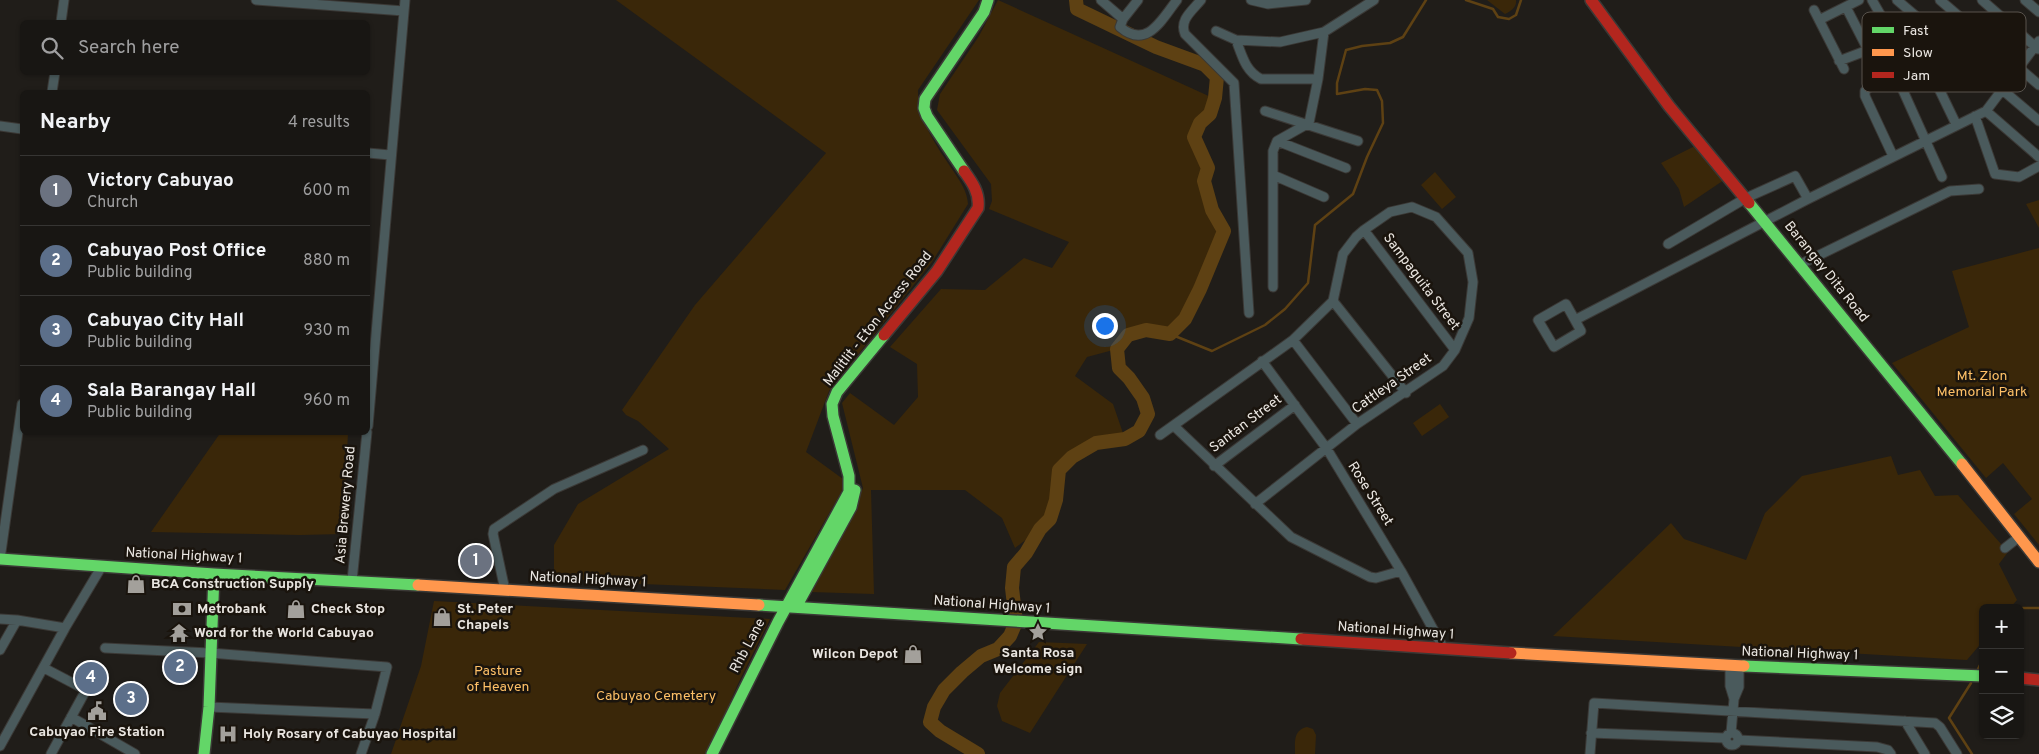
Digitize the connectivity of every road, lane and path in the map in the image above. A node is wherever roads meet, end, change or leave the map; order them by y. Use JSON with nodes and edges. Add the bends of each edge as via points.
{"nodes":[{"id":1,"x":64,"y":0,"type":"edge"},
{"id":2,"x":256,"y":0,"type":"edge"},
{"id":3,"x":405,"y":0,"type":"edge"},
{"id":4,"x":988,"y":0,"type":"edge"},
{"id":5,"x":1101,"y":0,"type":"edge"},
{"id":6,"x":1138,"y":0,"type":"edge"},
{"id":7,"x":1176,"y":0,"type":"edge"},
{"id":8,"x":1201,"y":0,"type":"edge"},
{"id":9,"x":1251,"y":0,"type":"edge"},
{"id":10,"x":1306,"y":0,"type":"edge"},
{"id":11,"x":1374,"y":0,"type":"edge"},
{"id":12,"x":1590,"y":0,"type":"edge"},
{"id":13,"x":1859,"y":0,"type":"edge"},
{"id":14,"x":1872,"y":0,"type":"edge"},
{"id":15,"x":1897,"y":0,"type":"edge"},
{"id":16,"x":1940,"y":0,"type":"edge"},
{"id":17,"x":1982,"y":0,"type":"edge"},
{"id":18,"x":2025,"y":0,"type":"edge"},
{"id":19,"x":1846,"y":7,"type":"junction"},
{"id":20,"x":1814,"y":10,"type":"dead end"},
{"id":21,"x":404,"y":11,"type":"junction"},
{"id":22,"x":1879,"y":12,"type":"edge"},
{"id":23,"x":1911,"y":12,"type":"edge"},
{"id":24,"x":1954,"y":12,"type":"edge"},
{"id":25,"x":1997,"y":12,"type":"edge"},
{"id":26,"x":2039,"y":12,"type":"edge"},
{"id":27,"x":1123,"y":19,"type":"junction"},
{"id":28,"x":61,"y":20,"type":"edge"},
{"id":29,"x":1819,"y":20,"type":"junction"},
{"id":30,"x":1216,"y":32,"type":"dead end"},
{"id":31,"x":1324,"y":32,"type":"junction"},
{"id":32,"x":2026,"y":35,"type":"edge"},
{"id":33,"x":1862,"y":38,"type":"edge"},
{"id":34,"x":1236,"y":40,"type":"junction"},
{"id":35,"x":2038,"y":45,"type":"edge"},
{"id":36,"x":1862,"y":52,"type":"edge"},
{"id":37,"x":2026,"y":59,"type":"edge"},
{"id":38,"x":1839,"y":60,"type":"junction"},
{"id":39,"x":1844,"y":69,"type":"dead end"},
{"id":40,"x":2026,"y":73,"type":"edge"},
{"id":41,"x":55,"y":75,"type":"edge"},
{"id":42,"x":1318,"y":79,"type":"junction"},
{"id":43,"x":2039,"y":84,"type":"edge"},
{"id":44,"x":52,"y":90,"type":"edge"},
{"id":45,"x":1865,"y":92,"type":"edge"},
{"id":46,"x":1904,"y":92,"type":"edge"},
{"id":47,"x":1941,"y":92,"type":"edge"},
{"id":48,"x":2000,"y":92,"type":"edge"},
{"id":49,"x":2005,"y":92,"type":"edge"},
{"id":50,"x":1265,"y":111,"type":"dead end"},
{"id":51,"x":1986,"y":111,"type":"junction"},
{"id":52,"x":1975,"y":116,"type":"junction"},
{"id":53,"x":2039,"y":121,"type":"edge"},
{"id":54,"x":1308,"y":124,"type":"junction"},
{"id":55,"x":1956,"y":124,"type":"junction"},
{"id":56,"x":0,"y":126,"type":"edge"},
{"id":57,"x":20,"y":129,"type":"edge"},
{"id":58,"x":1358,"y":140,"type":"dead end"},
{"id":59,"x":1926,"y":140,"type":"junction"},
{"id":60,"x":1277,"y":141,"type":"junction"},
{"id":61,"x":370,"y":153,"type":"edge"},
{"id":62,"x":390,"y":155,"type":"junction"},
{"id":63,"x":1893,"y":156,"type":"junction"},
{"id":64,"x":2039,"y":157,"type":"edge"},
{"id":65,"x":2039,"y":166,"type":"edge"},
{"id":66,"x":1346,"y":168,"type":"dead end"},
{"id":67,"x":1273,"y":175,"type":"junction"},
{"id":68,"x":1942,"y":178,"type":"dead end"},
{"id":69,"x":1979,"y":189,"type":"dead end"},
{"id":70,"x":1324,"y":197,"type":"dead end"},
{"id":71,"x":1746,"y":198,"type":"junction"},
{"id":72,"x":1808,"y":198,"type":"junction"},
{"id":73,"x":1765,"y":221,"type":"junction"},
{"id":74,"x":1364,"y":230,"type":"junction"},
{"id":75,"x":1668,"y":244,"type":"dead end"},
{"id":76,"x":1801,"y":264,"type":"junction"},
{"id":77,"x":1273,"y":287,"type":"dead end"},
{"id":78,"x":1333,"y":302,"type":"junction"},
{"id":79,"x":1248,"y":313,"type":"dead end"},
{"id":80,"x":1575,"y":320,"type":"junction"},
{"id":81,"x":1293,"y":340,"type":"junction"},
{"id":82,"x":1455,"y":350,"type":"junction"},
{"id":83,"x":1262,"y":361,"type":"junction"},
{"id":84,"x":1406,"y":393,"type":"junction"},
{"id":85,"x":370,"y":401,"type":"edge"},
{"id":86,"x":1295,"y":405,"type":"junction"},
{"id":87,"x":20,"y":418,"type":"edge"},
{"id":88,"x":1357,"y":424,"type":"junction"},
{"id":89,"x":1174,"y":426,"type":"junction"},
{"id":90,"x":367,"y":435,"type":"edge"},
{"id":91,"x":1160,"y":435,"type":"dead end"},
{"id":92,"x":1327,"y":449,"type":"junction"},
{"id":93,"x":642,"y":450,"type":"dead end"},
{"id":94,"x":1214,"y":466,"type":"junction"},
{"id":95,"x":1255,"y":504,"type":"junction"},
{"id":96,"x":2020,"y":537,"type":"junction"},
{"id":97,"x":2005,"y":548,"type":"dead end"},
{"id":98,"x":0,"y":559,"type":"edge"},
{"id":99,"x":2039,"y":562,"type":"edge"},
{"id":100,"x":102,"y":566,"type":"junction"},
{"id":101,"x":1401,"y":571,"type":"junction"},
{"id":102,"x":214,"y":574,"type":"junction"},
{"id":103,"x":352,"y":581,"type":"junction"},
{"id":104,"x":505,"y":590,"type":"junction"},
{"id":105,"x":791,"y":606,"type":"junction"},
{"id":106,"x":0,"y":619,"type":"edge"},
{"id":107,"x":17,"y":620,"type":"junction"},
{"id":108,"x":65,"y":628,"type":"junction"},
{"id":109,"x":105,"y":648,"type":"dead end"},
{"id":110,"x":1444,"y":648,"type":"junction"},
{"id":111,"x":0,"y":650,"type":"edge"},
{"id":112,"x":210,"y":653,"type":"junction"},
{"id":113,"x":1734,"y":666,"type":"junction"},
{"id":114,"x":44,"y":668,"type":"junction"},
{"id":115,"x":1979,"y":676,"type":"edge"},
{"id":116,"x":2024,"y":678,"type":"edge"},
{"id":117,"x":2039,"y":680,"type":"edge"},
{"id":118,"x":209,"y":706,"type":"junction"},
{"id":119,"x":1733,"y":712,"type":"junction"},
{"id":120,"x":375,"y":714,"type":"junction"},
{"id":121,"x":71,"y":717,"type":"junction"},
{"id":122,"x":1905,"y":721,"type":"junction"},
{"id":123,"x":1592,"y":733,"type":"junction"},
{"id":124,"x":1731,"y":742,"type":"edge"},
{"id":125,"x":0,"y":746,"type":"edge"},
{"id":126,"x":0,"y":752,"type":"edge"},
{"id":127,"x":4,"y":754,"type":"edge"},
{"id":128,"x":50,"y":754,"type":"edge"},
{"id":129,"x":136,"y":754,"type":"edge"},
{"id":130,"x":204,"y":754,"type":"edge"},
{"id":131,"x":361,"y":754,"type":"edge"},
{"id":132,"x":712,"y":754,"type":"edge"},
{"id":133,"x":1590,"y":754,"type":"edge"},
{"id":134,"x":1891,"y":754,"type":"edge"},
{"id":135,"x":1925,"y":754,"type":"edge"},
{"id":136,"x":1957,"y":754,"type":"edge"}],
"edges":[{"from":1,"to":28,"type":"street"},
{"from":2,"to":21,"type":"street"},
{"from":3,"to":21,"type":"street"},
{"from":4,"to":105,"type":"main road","name":"Malitlit - Eton Access Road","via":[[984,12],[925,99],[924,108],[974,186],[978,208],[937,271],[837,392],[832,404],[833,416],[849,476],[849,492]]},
{"from":5,"to":27,"type":"street"},
{"from":6,"to":27,"type":"street"},
{"from":7,"to":27,"type":"street","via":[[1152,32],[1142,36],[1120,27]]},
{"from":8,"to":79,"type":"street","via":[[1183,21],[1182,27],[1185,34],[1234,83]]},
{"from":9,"to":10,"type":"street","via":[[1268,4]]},
{"from":11,"to":31,"type":"street"},
{"from":12,"to":71,"type":"main road","name":"Barangay Dita Road","via":[[1669,106]]},
{"from":13,"to":19,"type":"street"},
{"from":14,"to":22,"type":"street"},
{"from":15,"to":23,"type":"street"},
{"from":16,"to":24,"type":"street"},
{"from":17,"to":25,"type":"street"},
{"from":18,"to":26,"type":"street"},
{"from":19,"to":29,"type":"street"},
{"from":19,"to":33,"type":"street"},
{"from":20,"to":29,"type":"street"},
{"from":21,"to":62,"type":"street"},
{"from":29,"to":38,"type":"street"},
{"from":30,"to":34,"type":"street"},
{"from":31,"to":34,"type":"street","via":[[1280,42]]},
{"from":31,"to":42,"type":"street"},
{"from":32,"to":35,"type":"street"},
{"from":34,"to":42,"type":"street","via":[[1249,71],[1261,79]]},
{"from":35,"to":37,"type":"street"},
{"from":36,"to":38,"type":"street"},
{"from":38,"to":39,"type":"street"},
{"from":40,"to":43,"type":"street"},
{"from":41,"to":44,"type":"street"},
{"from":42,"to":54,"type":"street"},
{"from":45,"to":63,"type":"street"},
{"from":46,"to":59,"type":"street"},
{"from":47,"to":55,"type":"street"},
{"from":48,"to":51,"type":"street"},
{"from":49,"to":53,"type":"street"},
{"from":50,"to":54,"type":"street"},
{"from":51,"to":52,"type":"street"},
{"from":51,"to":64,"type":"street"},
{"from":52,"to":55,"type":"street"},
{"from":52,"to":65,"type":"street","via":[[1995,174],[2019,176]]},
{"from":54,"to":58,"type":"street"},
{"from":54,"to":60,"type":"street"},
{"from":55,"to":59,"type":"street"},
{"from":56,"to":57,"type":"street"},
{"from":59,"to":63,"type":"street"},
{"from":59,"to":68,"type":"street"},
{"from":60,"to":66,"type":"street"},
{"from":60,"to":67,"type":"street","via":[[1273,151]]},
{"from":61,"to":62,"type":"street"},
{"from":62,"to":85,"type":"street"},
{"from":63,"to":72,"type":"street"},
{"from":67,"to":70,"type":"street"},
{"from":67,"to":77,"type":"street"},
{"from":69,"to":76,"type":"street","via":[[1950,191]]},
{"from":71,"to":72,"type":"street","via":[[1795,176]]},
{"from":71,"to":73,"type":"main road","name":"Barangay Dita Road"},
{"from":71,"to":75,"type":"street"},
{"from":72,"to":73,"type":"street"},
{"from":73,"to":76,"type":"main road","name":"Barangay Dita Road"},
{"from":73,"to":80,"type":"street"},
{"from":74,"to":78,"type":"street","name":"Cattleya Street","via":[[1343,254]]},
{"from":74,"to":82,"type":"street","name":"Sampaguita Street"},
{"from":74,"to":82,"type":"street","name":"Cattleya Street","via":[[1390,212],[1412,207],[1436,217],[1468,253],[1473,282],[1469,318]]},
{"from":76,"to":96,"type":"main road","name":"Barangay Dita Road"},
{"from":78,"to":81,"type":"street"},
{"from":78,"to":84,"type":"street"},
{"from":80,"to":80,"type":"street","via":[[1566,304],[1538,320],[1554,347],[1581,331]]},
{"from":81,"to":83,"type":"street"},
{"from":81,"to":88,"type":"street"},
{"from":82,"to":84,"type":"street","name":"Cattleya Street","via":[[1442,366]]},
{"from":83,"to":86,"type":"street","name":"Rose Street"},
{"from":83,"to":89,"type":"street"},
{"from":84,"to":88,"type":"street","name":"Cattleya Street"},
{"from":86,"to":92,"type":"street","name":"Rose Street"},
{"from":86,"to":94,"type":"street","name":"Santan Street"},
{"from":87,"to":98,"type":"street"},
{"from":88,"to":92,"type":"street","name":"Cattleya Street"},
{"from":89,"to":91,"type":"street"},
{"from":89,"to":94,"type":"street"},
{"from":90,"to":103,"type":"street","name":"Asia Brewery Road"},
{"from":92,"to":95,"type":"street","name":"Cattleya Street"},
{"from":92,"to":101,"type":"street","name":"Rose Street"},
{"from":93,"to":104,"type":"street","via":[[554,488],[494,529]]},
{"from":94,"to":95,"type":"street"},
{"from":95,"to":101,"type":"street","via":[[1291,537],[1370,577]]},
{"from":96,"to":97,"type":"street"},
{"from":96,"to":99,"type":"main road","name":"Barangay Dita Road"},
{"from":98,"to":100,"type":"main road","name":"National Highway 1"},
{"from":100,"to":102,"type":"main road","name":"National Highway 1"},
{"from":100,"to":108,"type":"street"},
{"from":101,"to":110,"type":"street","name":"Rose Street"},
{"from":102,"to":103,"type":"main road","name":"National Highway 1"},
{"from":102,"to":112,"type":"main road"},
{"from":103,"to":104,"type":"main road","name":"National Highway 1"},
{"from":104,"to":105,"type":"main road","name":"National Highway 1"},
{"from":105,"to":110,"type":"main road","name":"National Highway 1"},
{"from":105,"to":132,"type":"main road","name":"Rhb Lane","via":[[743,689]]},
{"from":106,"to":107,"type":"street"},
{"from":107,"to":108,"type":"street"},
{"from":107,"to":111,"type":"street"},
{"from":108,"to":114,"type":"street"},
{"from":109,"to":112,"type":"street"},
{"from":110,"to":113,"type":"main road","name":"National Highway 1"},
{"from":112,"to":118,"type":"main road"},
{"from":112,"to":120,"type":"street","via":[[387,667]]},
{"from":113,"to":115,"type":"main road","name":"National Highway 1"},
{"from":113,"to":119,"type":"street","via":[[1730,686],[1734,698]]},
{"from":114,"to":121,"type":"street","via":[[86,690]]},
{"from":114,"to":125,"type":"street"},
{"from":116,"to":117,"type":"main road"},
{"from":118,"to":120,"type":"street"},
{"from":118,"to":130,"type":"main road"},
{"from":119,"to":122,"type":"street"},
{"from":119,"to":123,"type":"street","via":[[1594,703]]},
{"from":119,"to":124,"type":"street"},
{"from":120,"to":131,"type":"street"},
{"from":121,"to":128,"type":"street"},
{"from":121,"to":129,"type":"street"},
{"from":122,"to":135,"type":"street"},
{"from":122,"to":136,"type":"street","via":[[1935,723]]},
{"from":123,"to":124,"type":"street"},
{"from":123,"to":133,"type":"street"},
{"from":124,"to":134,"type":"street","via":[[1877,747]]},
{"from":126,"to":127,"type":"street"}]}
